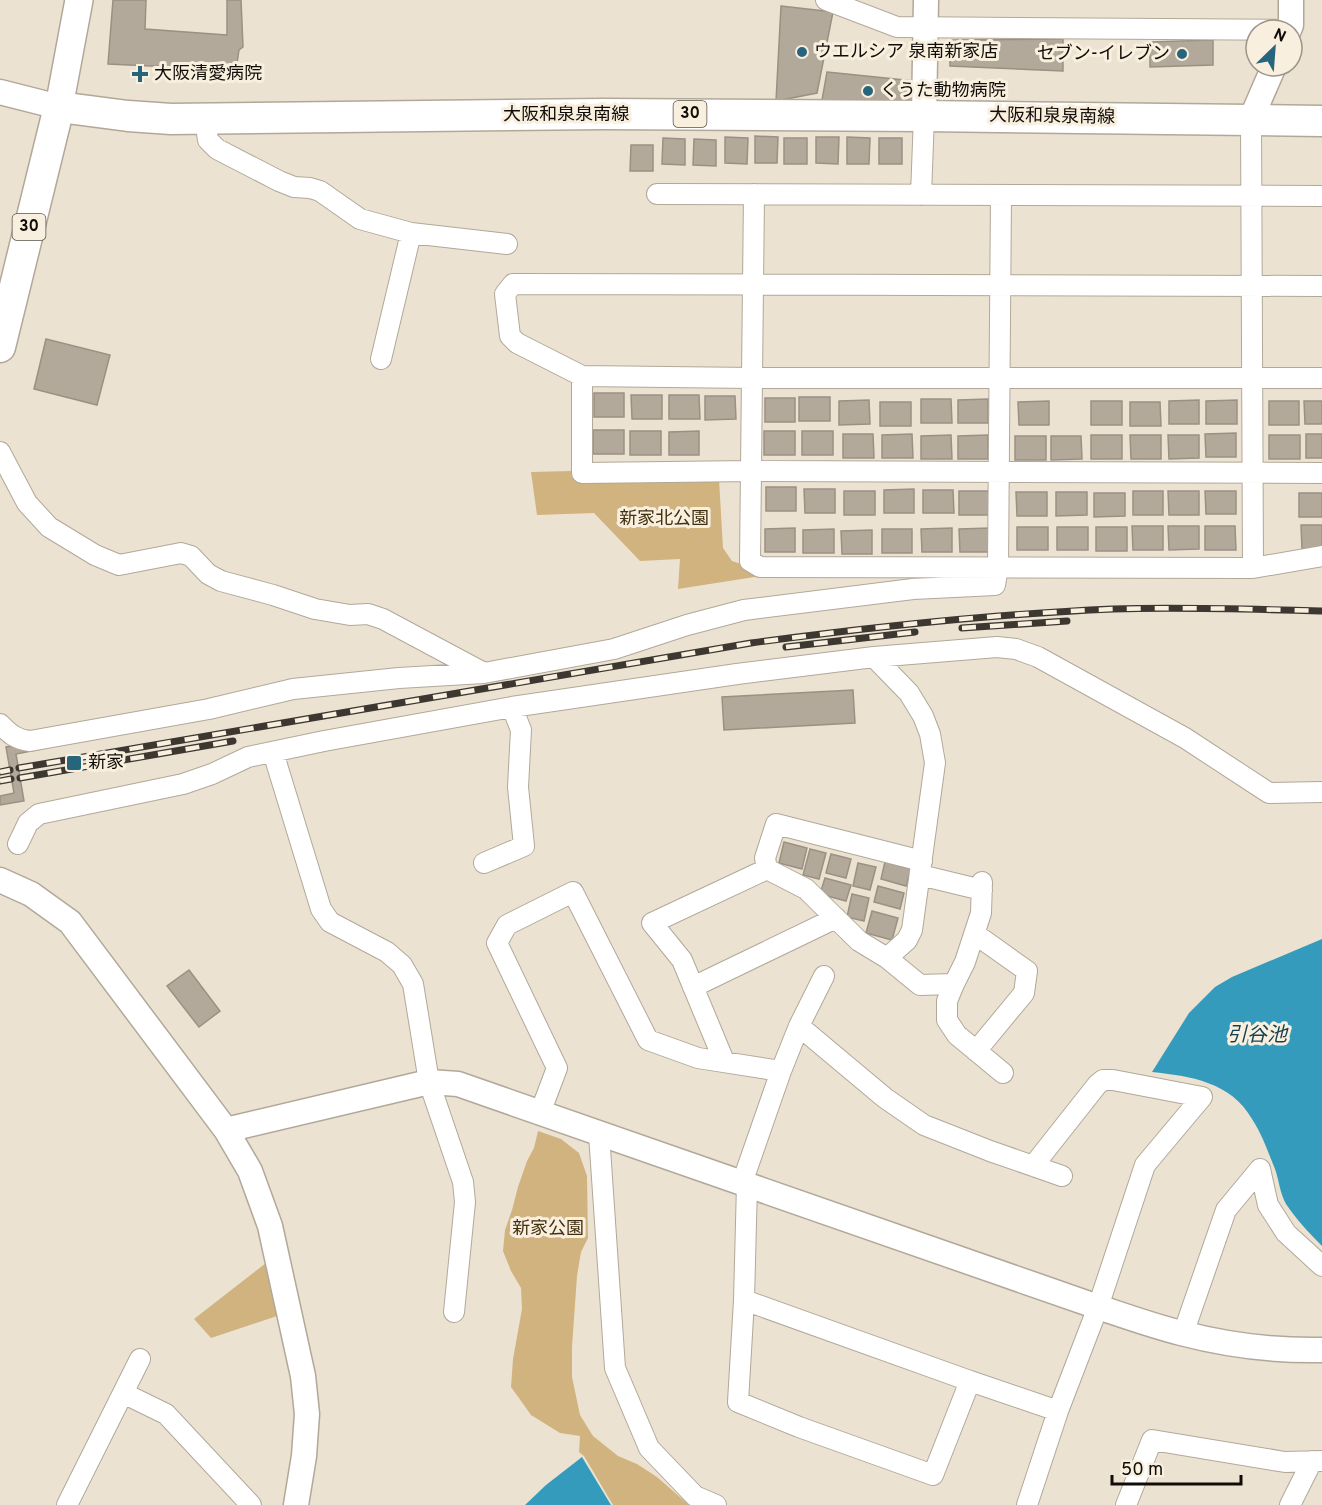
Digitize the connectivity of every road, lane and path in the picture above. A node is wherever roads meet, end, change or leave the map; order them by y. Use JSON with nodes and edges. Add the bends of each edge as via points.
{"nodes":[{"id":1,"x":79,"y":0,"type":"edge"},
{"id":2,"x":827,"y":0,"type":"edge"},
{"id":3,"x":926,"y":0,"type":"edge"},
{"id":4,"x":1291,"y":0,"type":"edge"},
{"id":5,"x":1291,"y":18,"type":"edge"},
{"id":6,"x":925,"y":27,"type":"junction"},
{"id":7,"x":1244,"y":30,"type":"edge"},
{"id":8,"x":1269,"y":78,"type":"edge"},
{"id":9,"x":0,"y":92,"type":"edge"},
{"id":10,"x":59,"y":107,"type":"junction"},
{"id":11,"x":924,"y":116,"type":"junction"},
{"id":12,"x":205,"y":119,"type":"junction"},
{"id":13,"x":1251,"y":119,"type":"junction"},
{"id":14,"x":1322,"y":121,"type":"edge"},
{"id":15,"x":657,"y":194,"type":"dead end"},
{"id":16,"x":754,"y":194,"type":"junction"},
{"id":17,"x":921,"y":195,"type":"junction"},
{"id":18,"x":1000,"y":195,"type":"junction"},
{"id":19,"x":1251,"y":196,"type":"junction"},
{"id":20,"x":1322,"y":196,"type":"edge"},
{"id":21,"x":411,"y":233,"type":"junction"},
{"id":22,"x":507,"y":244,"type":"dead end"},
{"id":23,"x":753,"y":285,"type":"junction"},
{"id":24,"x":1000,"y":285,"type":"junction"},
{"id":25,"x":1252,"y":285,"type":"junction"},
{"id":26,"x":1322,"y":286,"type":"edge"},
{"id":27,"x":0,"y":347,"type":"edge"},
{"id":28,"x":381,"y":359,"type":"dead end"},
{"id":29,"x":582,"y":376,"type":"junction"},
{"id":30,"x":752,"y":378,"type":"junction"},
{"id":31,"x":999,"y":378,"type":"junction"},
{"id":32,"x":1252,"y":378,"type":"junction"},
{"id":33,"x":1322,"y":378,"type":"edge"},
{"id":34,"x":0,"y":452,"type":"edge"},
{"id":35,"x":751,"y":471,"type":"junction"},
{"id":36,"x":998,"y":472,"type":"junction"},
{"id":37,"x":1253,"y":472,"type":"junction"},
{"id":38,"x":1322,"y":473,"type":"edge"},
{"id":39,"x":1322,"y":556,"type":"edge"},
{"id":40,"x":998,"y":567,"type":"junction"},
{"id":41,"x":1253,"y":568,"type":"junction"},
{"id":42,"x":874,"y":657,"type":"junction"},
{"id":43,"x":484,"y":674,"type":"junction"},
{"id":44,"x":512,"y":707,"type":"junction"},
{"id":45,"x":0,"y":724,"type":"edge"},
{"id":46,"x":273,"y":752,"type":"junction"},
{"id":47,"x":1322,"y":792,"type":"edge"},
{"id":48,"x":18,"y":844,"type":"dead end"},
{"id":49,"x":484,"y":863,"type":"dead end"},
{"id":50,"x":921,"y":868,"type":"junction"},
{"id":51,"x":767,"y":869,"type":"junction"},
{"id":52,"x":0,"y":880,"type":"edge"},
{"id":53,"x":836,"y":918,"type":"junction"},
{"id":54,"x":975,"y":934,"type":"junction"},
{"id":55,"x":888,"y":958,"type":"junction"},
{"id":56,"x":824,"y":976,"type":"dead end"},
{"id":57,"x":954,"y":984,"type":"junction"},
{"id":58,"x":693,"y":987,"type":"junction"},
{"id":59,"x":799,"y":1026,"type":"junction"},
{"id":60,"x":976,"y":1051,"type":"junction"},
{"id":61,"x":724,"y":1062,"type":"junction"},
{"id":62,"x":781,"y":1071,"type":"junction"},
{"id":63,"x":1003,"y":1072,"type":"dead end"},
{"id":64,"x":429,"y":1082,"type":"junction"},
{"id":65,"x":540,"y":1113,"type":"junction"},
{"id":66,"x":226,"y":1130,"type":"junction"},
{"id":67,"x":599,"y":1134,"type":"junction"},
{"id":68,"x":1033,"y":1166,"type":"junction"},
{"id":69,"x":1062,"y":1176,"type":"dead end"},
{"id":70,"x":744,"y":1184,"type":"junction"},
{"id":71,"x":1322,"y":1266,"type":"edge"},
{"id":72,"x":744,"y":1300,"type":"junction"},
{"id":73,"x":1098,"y":1307,"type":"junction"},
{"id":74,"x":454,"y":1312,"type":"dead end"},
{"id":75,"x":1182,"y":1334,"type":"junction"},
{"id":76,"x":1322,"y":1350,"type":"edge"},
{"id":77,"x":140,"y":1359,"type":"dead end"},
{"id":78,"x":970,"y":1382,"type":"junction"},
{"id":79,"x":123,"y":1393,"type":"junction"},
{"id":80,"x":1058,"y":1411,"type":"junction"},
{"id":81,"x":1317,"y":1461,"type":"edge"},
{"id":82,"x":62,"y":1502,"type":"edge"},
{"id":83,"x":1031,"y":1504,"type":"edge"},
{"id":84,"x":251,"y":1505,"type":"edge"},
{"id":85,"x":296,"y":1505,"type":"edge"},
{"id":86,"x":716,"y":1505,"type":"edge"},
{"id":87,"x":1126,"y":1505,"type":"edge"},
{"id":88,"x":1290,"y":1505,"type":"edge"}],
"edges":[{"from":1,"to":10,"type":"main road"},
{"from":2,"to":6,"type":"street","via":[[897,27]]},
{"from":3,"to":6,"type":"street"},
{"from":4,"to":5,"type":"street"},
{"from":6,"to":7,"type":"street"},
{"from":6,"to":11,"type":"street"},
{"from":8,"to":13,"type":"street"},
{"from":9,"to":10,"type":"street"},
{"from":10,"to":12,"type":"main road","name":"大阪和泉泉南線","number":"30","via":[[128,116]]},
{"from":10,"to":27,"type":"main road","number":"30"},
{"from":11,"to":12,"type":"main road","name":"大阪和泉泉南線","number":"30","via":[[603,114]]},
{"from":11,"to":13,"type":"main road","name":"大阪和泉泉南線","number":"30"},
{"from":11,"to":17,"type":"street"},
{"from":12,"to":21,"type":"street","via":[[208,140],[217,149],[279,181],[320,191],[360,219]]},
{"from":13,"to":14,"type":"main road","name":"大阪和泉泉南線","number":"30"},
{"from":13,"to":19,"type":"street"},
{"from":15,"to":16,"type":"street"},
{"from":16,"to":17,"type":"street"},
{"from":16,"to":23,"type":"street"},
{"from":17,"to":18,"type":"street"},
{"from":18,"to":19,"type":"street"},
{"from":18,"to":24,"type":"street"},
{"from":19,"to":20,"type":"street"},
{"from":19,"to":25,"type":"street"},
{"from":21,"to":22,"type":"street"},
{"from":21,"to":28,"type":"street"},
{"from":23,"to":24,"type":"street"},
{"from":23,"to":29,"type":"street","via":[[513,284],[505,294],[510,336]]},
{"from":23,"to":30,"type":"street"},
{"from":24,"to":25,"type":"street"},
{"from":24,"to":31,"type":"street"},
{"from":25,"to":26,"type":"street"},
{"from":25,"to":32,"type":"street"},
{"from":29,"to":30,"type":"street"},
{"from":29,"to":35,"type":"street","via":[[582,472]]},
{"from":30,"to":31,"type":"street"},
{"from":30,"to":35,"type":"street"},
{"from":31,"to":32,"type":"street"},
{"from":31,"to":36,"type":"street"},
{"from":32,"to":33,"type":"street"},
{"from":32,"to":37,"type":"street"},
{"from":34,"to":43,"type":"street","via":[[27,503],[49,527],[95,555],[119,565],[181,553],[191,556],[221,582],[315,609],[383,619]]},
{"from":35,"to":36,"type":"street"},
{"from":35,"to":40,"type":"street","via":[[750,561],[760,567]]},
{"from":36,"to":37,"type":"street"},
{"from":36,"to":40,"type":"street"},
{"from":37,"to":38,"type":"street"},
{"from":37,"to":41,"type":"street"},
{"from":39,"to":41,"type":"street"},
{"from":40,"to":41,"type":"street"},
{"from":40,"to":43,"type":"street","via":[[995,585],[913,589],[744,610],[614,649]]},
{"from":42,"to":44,"type":"street"},
{"from":42,"to":47,"type":"street","via":[[997,647],[1016,649],[1038,657],[1185,738],[1269,792]]},
{"from":42,"to":50,"type":"street","via":[[909,693],[930,734],[935,763]]},
{"from":43,"to":45,"type":"street","via":[[293,689],[209,709],[30,741],[20,740]]},
{"from":44,"to":46,"type":"street"},
{"from":44,"to":49,"type":"street","via":[[521,730],[518,788],[524,846]]},
{"from":46,"to":48,"type":"street","via":[[248,757],[183,784],[39,814],[28,823]]},
{"from":46,"to":64,"type":"street","via":[[321,909],[330,922],[387,952],[402,965],[413,984]]},
{"from":50,"to":51,"type":"street","via":[[776,824],[765,858]]},
{"from":50,"to":54,"type":"street","via":[[982,886]]},
{"from":50,"to":55,"type":"street","via":[[912,930]]},
{"from":51,"to":53,"type":"street","via":[[806,889]]},
{"from":51,"to":58,"type":"street","via":[[652,923],[682,960]]},
{"from":52,"to":66,"type":"street","via":[[31,894],[70,922]]},
{"from":53,"to":55,"type":"street","via":[[859,941]]},
{"from":53,"to":58,"type":"street"},
{"from":54,"to":57,"type":"street"},
{"from":54,"to":60,"type":"street","via":[[1027,971],[1024,993]]},
{"from":55,"to":57,"type":"street","via":[[920,985]]},
{"from":56,"to":59,"type":"street"},
{"from":57,"to":60,"type":"street","via":[[947,1001],[947,1020]]},
{"from":58,"to":61,"type":"street"},
{"from":59,"to":62,"type":"street"},
{"from":59,"to":68,"type":"street","via":[[885,1098],[924,1125]]},
{"from":60,"to":63,"type":"street"},
{"from":61,"to":62,"type":"street"},
{"from":61,"to":65,"type":"street","via":[[698,1058],[648,1040],[573,892],[507,925],[497,943],[556,1068]]},
{"from":62,"to":70,"type":"street"},
{"from":64,"to":65,"type":"street","via":[[458,1084]]},
{"from":64,"to":66,"type":"street"},
{"from":64,"to":74,"type":"street","via":[[463,1182],[465,1202]]},
{"from":65,"to":67,"type":"street"},
{"from":66,"to":85,"type":"street","via":[[250,1171],[270,1226],[303,1377],[307,1414]]},
{"from":67,"to":70,"type":"street"},
{"from":67,"to":86,"type":"street","via":[[615,1368],[649,1448],[695,1496]]},
{"from":68,"to":69,"type":"street"},
{"from":68,"to":73,"type":"street","via":[[1103,1080],[1202,1097],[1145,1165]]},
{"from":70,"to":72,"type":"street"},
{"from":70,"to":73,"type":"street"},
{"from":71,"to":75,"type":"street","via":[[1286,1233],[1268,1205],[1260,1169],[1226,1210]]},
{"from":72,"to":78,"type":"street"},
{"from":72,"to":78,"type":"street","via":[[738,1402],[874,1454],[933,1475]]},
{"from":73,"to":75,"type":"street"},
{"from":73,"to":80,"type":"street"},
{"from":75,"to":76,"type":"street","via":[[1235,1345]]},
{"from":77,"to":79,"type":"street"},
{"from":78,"to":80,"type":"street"},
{"from":79,"to":82,"type":"street"},
{"from":79,"to":84,"type":"street","via":[[165,1414]]},
{"from":80,"to":83,"type":"street"},
{"from":81,"to":87,"type":"street","via":[[1285,1462],[1152,1440]]},
{"from":81,"to":88,"type":"street"}]}
